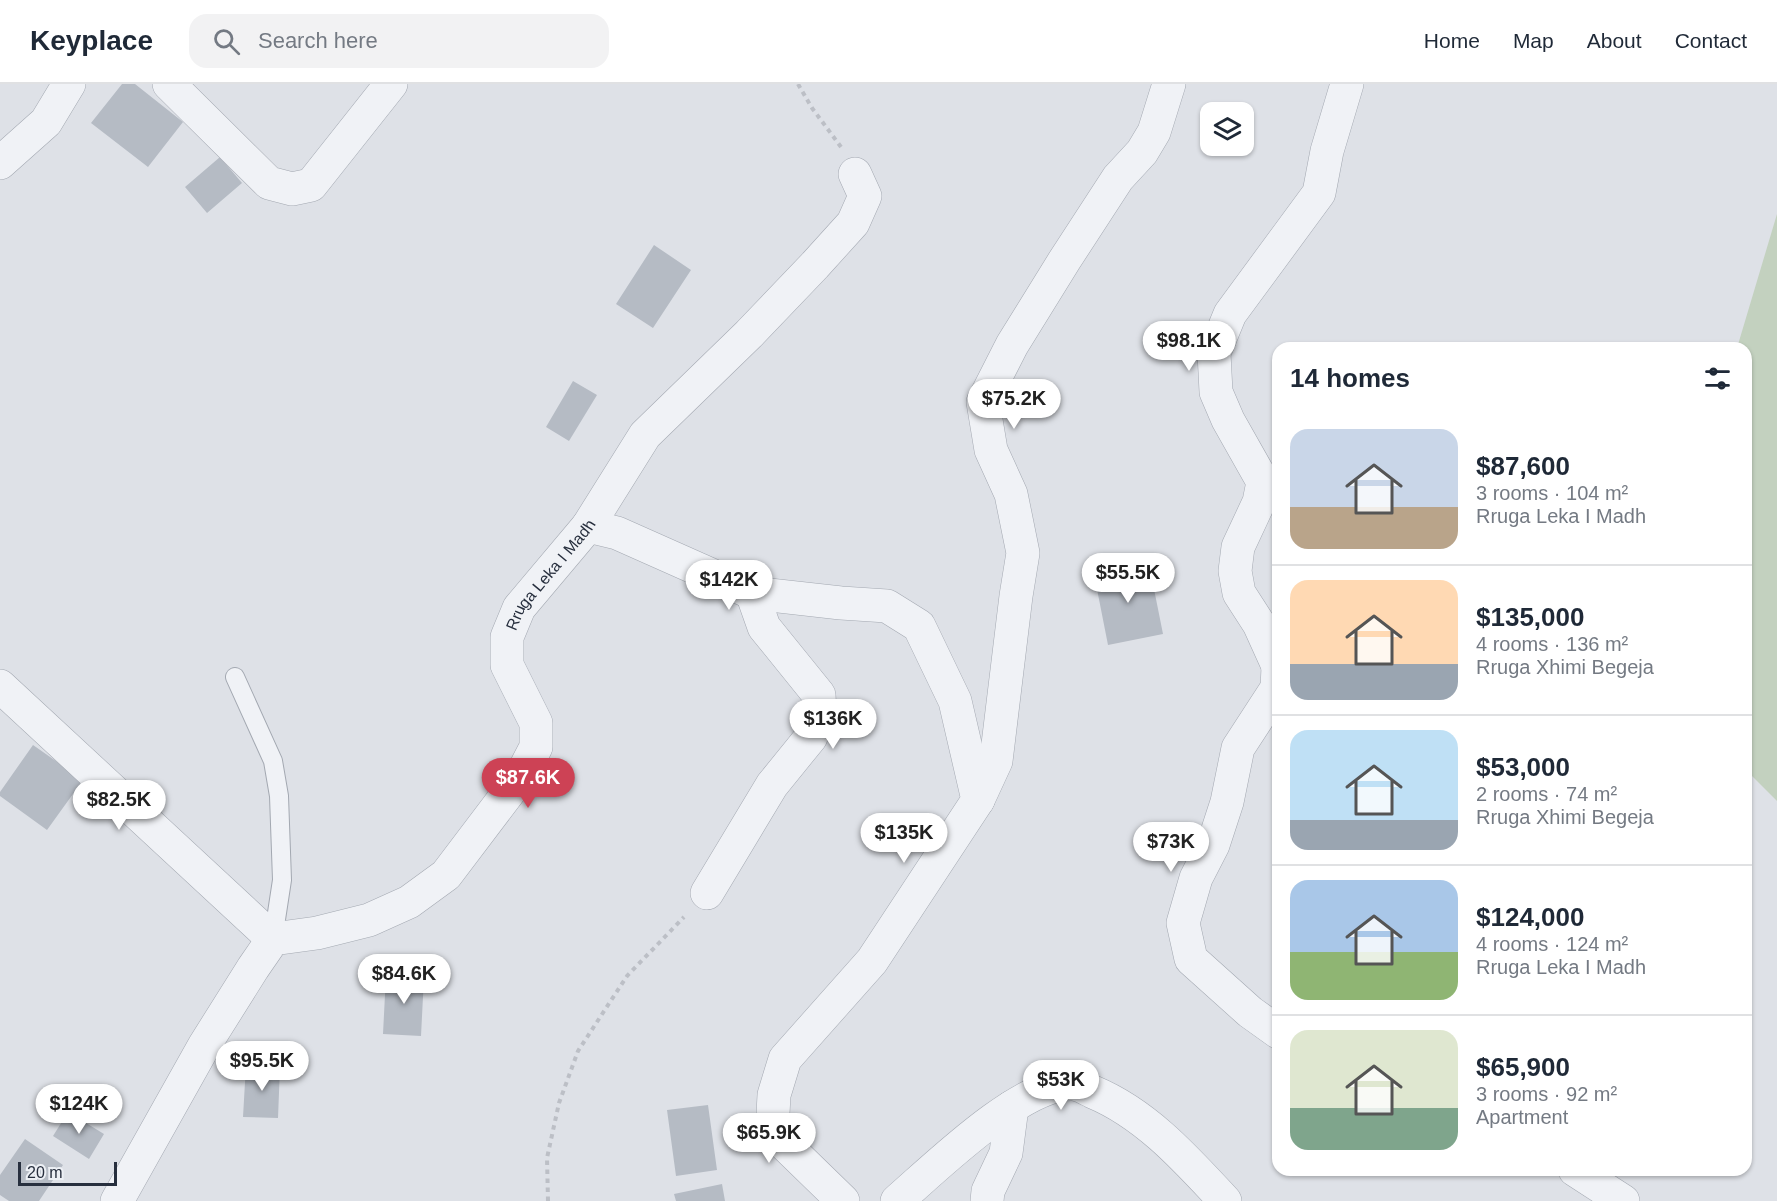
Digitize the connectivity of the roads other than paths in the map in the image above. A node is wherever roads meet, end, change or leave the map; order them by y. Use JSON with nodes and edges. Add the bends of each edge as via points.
{"nodes":[{"id":1,"x":69,"y":84,"type":"edge"},
{"id":2,"x":169,"y":84,"type":"edge"},
{"id":3,"x":391,"y":84,"type":"edge"},
{"id":4,"x":1169,"y":84,"type":"edge"},
{"id":5,"x":1347,"y":84,"type":"edge"},
{"id":6,"x":0,"y":163,"type":"edge"},
{"id":7,"x":855,"y":174,"type":"road end"},
{"id":8,"x":588,"y":526,"type":"junction"},
{"id":9,"x":752,"y":593,"type":"junction"},
{"id":10,"x":1272,"y":653,"type":"edge"},
{"id":11,"x":235,"y":677,"type":"dead end"},
{"id":12,"x":0,"y":686,"type":"edge"},
{"id":13,"x":1272,"y":696,"type":"edge"},
{"id":14,"x":978,"y":800,"type":"junction"},
{"id":15,"x":707,"y":893,"type":"road end"},
{"id":16,"x":273,"y":939,"type":"junction"},
{"id":17,"x":1272,"y":1028,"type":"edge"},
{"id":18,"x":1012,"y":1107,"type":"junction"},
{"id":19,"x":1584,"y":1176,"type":"edge"},
{"id":20,"x":117,"y":1201,"type":"edge"},
{"id":21,"x":843,"y":1201,"type":"edge"},
{"id":22,"x":897,"y":1201,"type":"edge"},
{"id":23,"x":987,"y":1201,"type":"edge"},
{"id":24,"x":1225,"y":1201,"type":"edge"},
{"id":25,"x":1623,"y":1201,"type":"edge"}],
"edges":[{"from":1,"to":6,"type":"street","via":[[46,122]]},
{"from":2,"to":3,"type":"street","via":[[269,183],[291,189],[311,185]]},
{"from":4,"to":14,"type":"street","via":[[1154,132],[1118,178],[1064,261],[1012,345],[983,402],[992,450],[1011,494],[1023,553],[996,761]]},
{"from":5,"to":10,"type":"street","via":[[1319,193],[1230,314],[1214,353],[1216,392],[1263,482],[1259,502],[1238,547],[1235,572],[1239,593]]},
{"from":7,"to":8,"type":"street","name":"Rruga Leka I Madh","via":[[865,196],[853,223],[749,334],[645,435]]},
{"from":8,"to":9,"type":"street","via":[[617,533]]},
{"from":8,"to":16,"type":"street","name":"Rruga Leka I Madh","via":[[519,608],[507,637],[507,665],[536,723],[536,747],[521,776],[446,875],[409,902],[369,920]]},
{"from":9,"to":14,"type":"street","via":[[887,606],[919,626],[956,701]]},
{"from":9,"to":15,"type":"street","via":[[764,627],[819,695],[820,712],[811,737],[772,785]]},
{"from":11,"to":16,"type":"lane","via":[[273,761],[279,796],[282,880]]},
{"from":12,"to":16,"type":"street"},
{"from":13,"to":17,"type":"street","via":[[1238,748],[1227,802],[1213,845],[1196,878],[1183,923],[1191,959]]},
{"from":14,"to":21,"type":"street","via":[[872,961],[785,1059],[774,1095],[772,1132]]},
{"from":16,"to":20,"type":"street","via":[[204,1046]]},
{"from":18,"to":22,"type":"street","via":[[995,1117]]},
{"from":18,"to":23,"type":"street","via":[[1006,1154]]},
{"from":18,"to":24,"type":"street","via":[[1052,1086],[1074,1084],[1115,1101],[1176,1148]]},
{"from":19,"to":25,"type":"street"}]}
